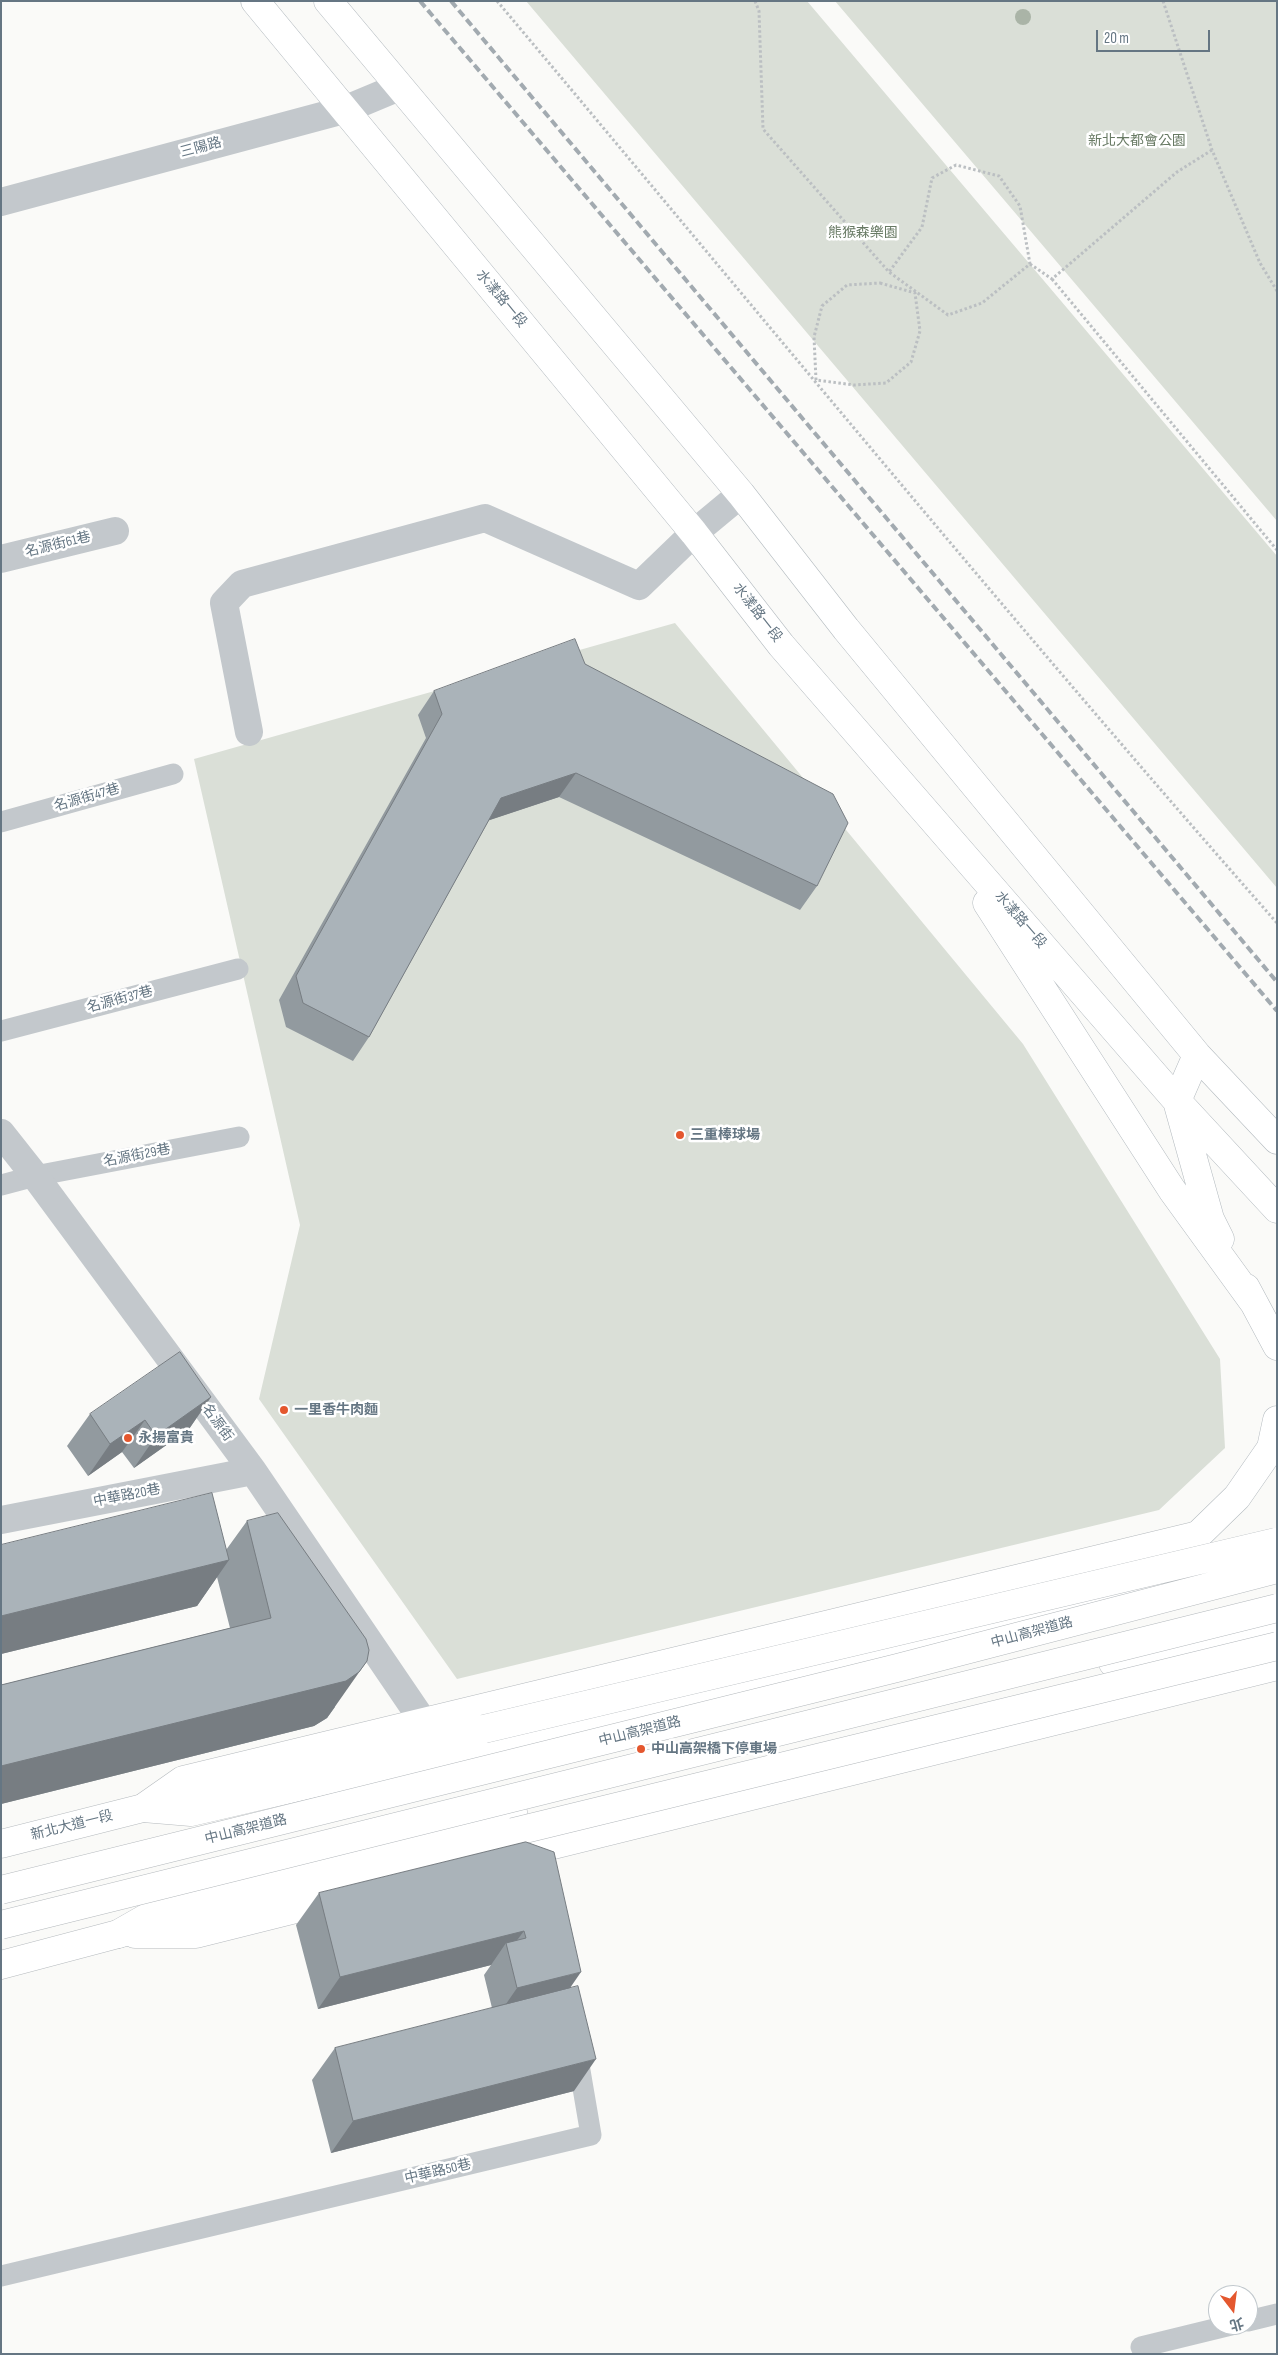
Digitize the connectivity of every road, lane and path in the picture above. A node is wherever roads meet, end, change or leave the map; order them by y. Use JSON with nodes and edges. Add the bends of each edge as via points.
{"nodes":[{"id":1,"x":255,"y":1,"type":"edge"},
{"id":2,"x":328,"y":1,"type":"edge"},
{"id":3,"x":497,"y":1,"type":"edge"},
{"id":4,"x":755,"y":1,"type":"edge"},
{"id":5,"x":1163,"y":1,"type":"edge"},
{"id":6,"x":399,"y":87,"type":"junction"},
{"id":7,"x":344,"y":110,"type":"junction"},
{"id":8,"x":1212,"y":150,"type":"junction"},
{"id":9,"x":1,"y":202,"type":"edge"},
{"id":10,"x":1030,"y":264,"type":"junction"},
{"id":11,"x":889,"y":272,"type":"junction"},
{"id":12,"x":1052,"y":279,"type":"junction"},
{"id":13,"x":1277,"y":291,"type":"edge"},
{"id":14,"x":915,"y":293,"type":"junction"},
{"id":15,"x":816,"y":380,"type":"junction"},
{"id":16,"x":741,"y":494,"type":"junction"},
{"id":17,"x":114,"y":531,"type":"dead end"},
{"id":18,"x":694,"y":533,"type":"junction"},
{"id":19,"x":1277,"y":550,"type":"edge"},
{"id":20,"x":1,"y":559,"type":"edge"},
{"id":21,"x":249,"y":732,"type":"dead end"},
{"id":22,"x":173,"y":774,"type":"dead end"},
{"id":23,"x":933,"y":820,"type":"junction"},
{"id":24,"x":1,"y":822,"type":"edge"},
{"id":25,"x":1277,"y":923,"type":"edge"},
{"id":26,"x":238,"y":969,"type":"dead end"},
{"id":27,"x":1,"y":1031,"type":"edge"},
{"id":28,"x":1196,"y":1055,"type":"junction"},
{"id":29,"x":1177,"y":1101,"type":"junction"},
{"id":30,"x":1,"y":1133,"type":"edge"},
{"id":31,"x":239,"y":1137,"type":"dead end"},
{"id":32,"x":1277,"y":1140,"type":"edge"},
{"id":33,"x":35,"y":1176,"type":"junction"},
{"id":34,"x":1,"y":1185,"type":"edge"},
{"id":35,"x":1277,"y":1210,"type":"edge"},
{"id":36,"x":1254,"y":1303,"type":"junction"},
{"id":37,"x":1277,"y":1346,"type":"edge"},
{"id":38,"x":1277,"y":1420,"type":"edge"},
{"id":39,"x":253,"y":1471,"type":"junction"},
{"id":40,"x":1,"y":1520,"type":"edge"},
{"id":41,"x":1198,"y":1535,"type":"junction"},
{"id":42,"x":1277,"y":1542,"type":"edge"},
{"id":43,"x":1277,"y":1555,"type":"edge"},
{"id":44,"x":1277,"y":1569,"type":"edge"},
{"id":45,"x":1080,"y":1603,"type":"junction"},
{"id":46,"x":1277,"y":1608,"type":"edge"},
{"id":47,"x":1277,"y":1624,"type":"edge"},
{"id":48,"x":1277,"y":1646,"type":"edge"},
{"id":49,"x":1277,"y":1666,"type":"edge"},
{"id":50,"x":423,"y":1721,"type":"junction"},
{"id":51,"x":143,"y":1808,"type":"junction"},
{"id":52,"x":1,"y":1844,"type":"edge"},
{"id":53,"x":1,"y":1890,"type":"edge"},
{"id":54,"x":1,"y":1925,"type":"edge"},
{"id":55,"x":118,"y":1934,"type":"junction"},
{"id":56,"x":1,"y":1965,"type":"edge"},
{"id":57,"x":572,"y":2030,"type":"edge"},
{"id":58,"x":1,"y":2276,"type":"edge"},
{"id":59,"x":1277,"y":2314,"type":"edge"},
{"id":60,"x":1258,"y":2319,"type":"edge"},
{"id":61,"x":1208,"y":2331,"type":"edge"},
{"id":62,"x":1141,"y":2347,"type":"dead end"}],
"edges":[{"from":1,"to":7,"type":"main road","name":"水漾路一段"},
{"from":2,"to":6,"type":"main road"},
{"from":3,"to":15,"type":"path"},
{"from":4,"to":11,"type":"path","via":[[759,11],[763,130]]},
{"from":5,"to":8,"type":"path"},
{"from":6,"to":7,"type":"street","name":"三陽路"},
{"from":6,"to":16,"type":"main road"},
{"from":7,"to":9,"type":"street","name":"三陽路"},
{"from":7,"to":18,"type":"main road","name":"水漾路一段"},
{"from":8,"to":12,"type":"path","via":[[1178,172]]},
{"from":8,"to":13,"type":"path","via":[[1260,263]]},
{"from":10,"to":11,"type":"path","via":[[1020,206],[999,176],[956,165],[932,178],[922,228]]},
{"from":10,"to":12,"type":"path"},
{"from":10,"to":14,"type":"path","via":[[982,303],[948,315]]},
{"from":11,"to":14,"type":"path"},
{"from":12,"to":19,"type":"path"},
{"from":14,"to":15,"type":"path","via":[[920,331],[912,362],[886,383],[854,385]]},
{"from":14,"to":15,"type":"path","via":[[880,283],[847,285],[822,306],[814,337]]},
{"from":15,"to":25,"type":"path","via":[[1140,768]]},
{"from":16,"to":18,"type":"street"},
{"from":16,"to":28,"type":"main road","via":[[846,629]]},
{"from":17,"to":20,"type":"street","name":"名源街61巷"},
{"from":18,"to":21,"type":"street","via":[[639,586],[485,518],[242,584],[224,603]]},
{"from":18,"to":23,"type":"main road","name":"水漾路一段","via":[[782,644]]},
{"from":22,"to":24,"type":"lane","name":"名源街47巷"},
{"from":23,"to":29,"type":"main road","name":"水漾路一段"},
{"from":23,"to":36,"type":"main road","via":[[1172,1190]]},
{"from":26,"to":27,"type":"lane","name":"名源街37巷"},
{"from":28,"to":29,"type":"main road"},
{"from":28,"to":32,"type":"main road"},
{"from":29,"to":35,"type":"main road","name":"水漾路一段"},
{"from":29,"to":36,"type":"main road","via":[[1210,1219]]},
{"from":30,"to":33,"type":"street","name":"名源街"},
{"from":31,"to":33,"type":"lane","name":"名源街29巷"},
{"from":33,"to":34,"type":"lane","name":"名源街29巷"},
{"from":33,"to":39,"type":"street","name":"名源街"},
{"from":36,"to":37,"type":"main road"},
{"from":38,"to":41,"type":"main road","via":[[1271,1448],[1237,1497]]},
{"from":39,"to":40,"type":"street","name":"中華路20巷"},
{"from":39,"to":50,"type":"street","name":"名源街"},
{"from":41,"to":45,"type":"main road","via":[[1145,1569]]},
{"from":41,"to":50,"type":"main road"},
{"from":42,"to":51,"type":"main road","name":"新北大道一段","bridge":true},
{"from":43,"to":45,"type":"main road"},
{"from":44,"to":53,"type":"main road","name":"中山高架道路","bridge":true,"via":[[887,1671]]},
{"from":45,"to":51,"type":"main road","via":[[191,1812]]},
{"from":46,"to":54,"type":"main road","bridge":true},
{"from":47,"to":55,"type":"main road","via":[[856,1723],[183,1897]]},
{"from":48,"to":55,"type":"main road","bridge":true,"via":[[373,1866]]},
{"from":49,"to":55,"type":"main road","via":[[541,1858],[196,1934]]},
{"from":50,"to":51,"type":"main road","via":[[183,1780]]},
{"from":51,"to":52,"type":"main road","name":"新北大道一段"},
{"from":55,"to":56,"type":"main road"},
{"from":57,"to":58,"type":"lane","name":"中華路50巷","via":[[591,2135]]},
{"from":59,"to":60,"type":"lane"},
{"from":61,"to":62,"type":"lane"}]}
